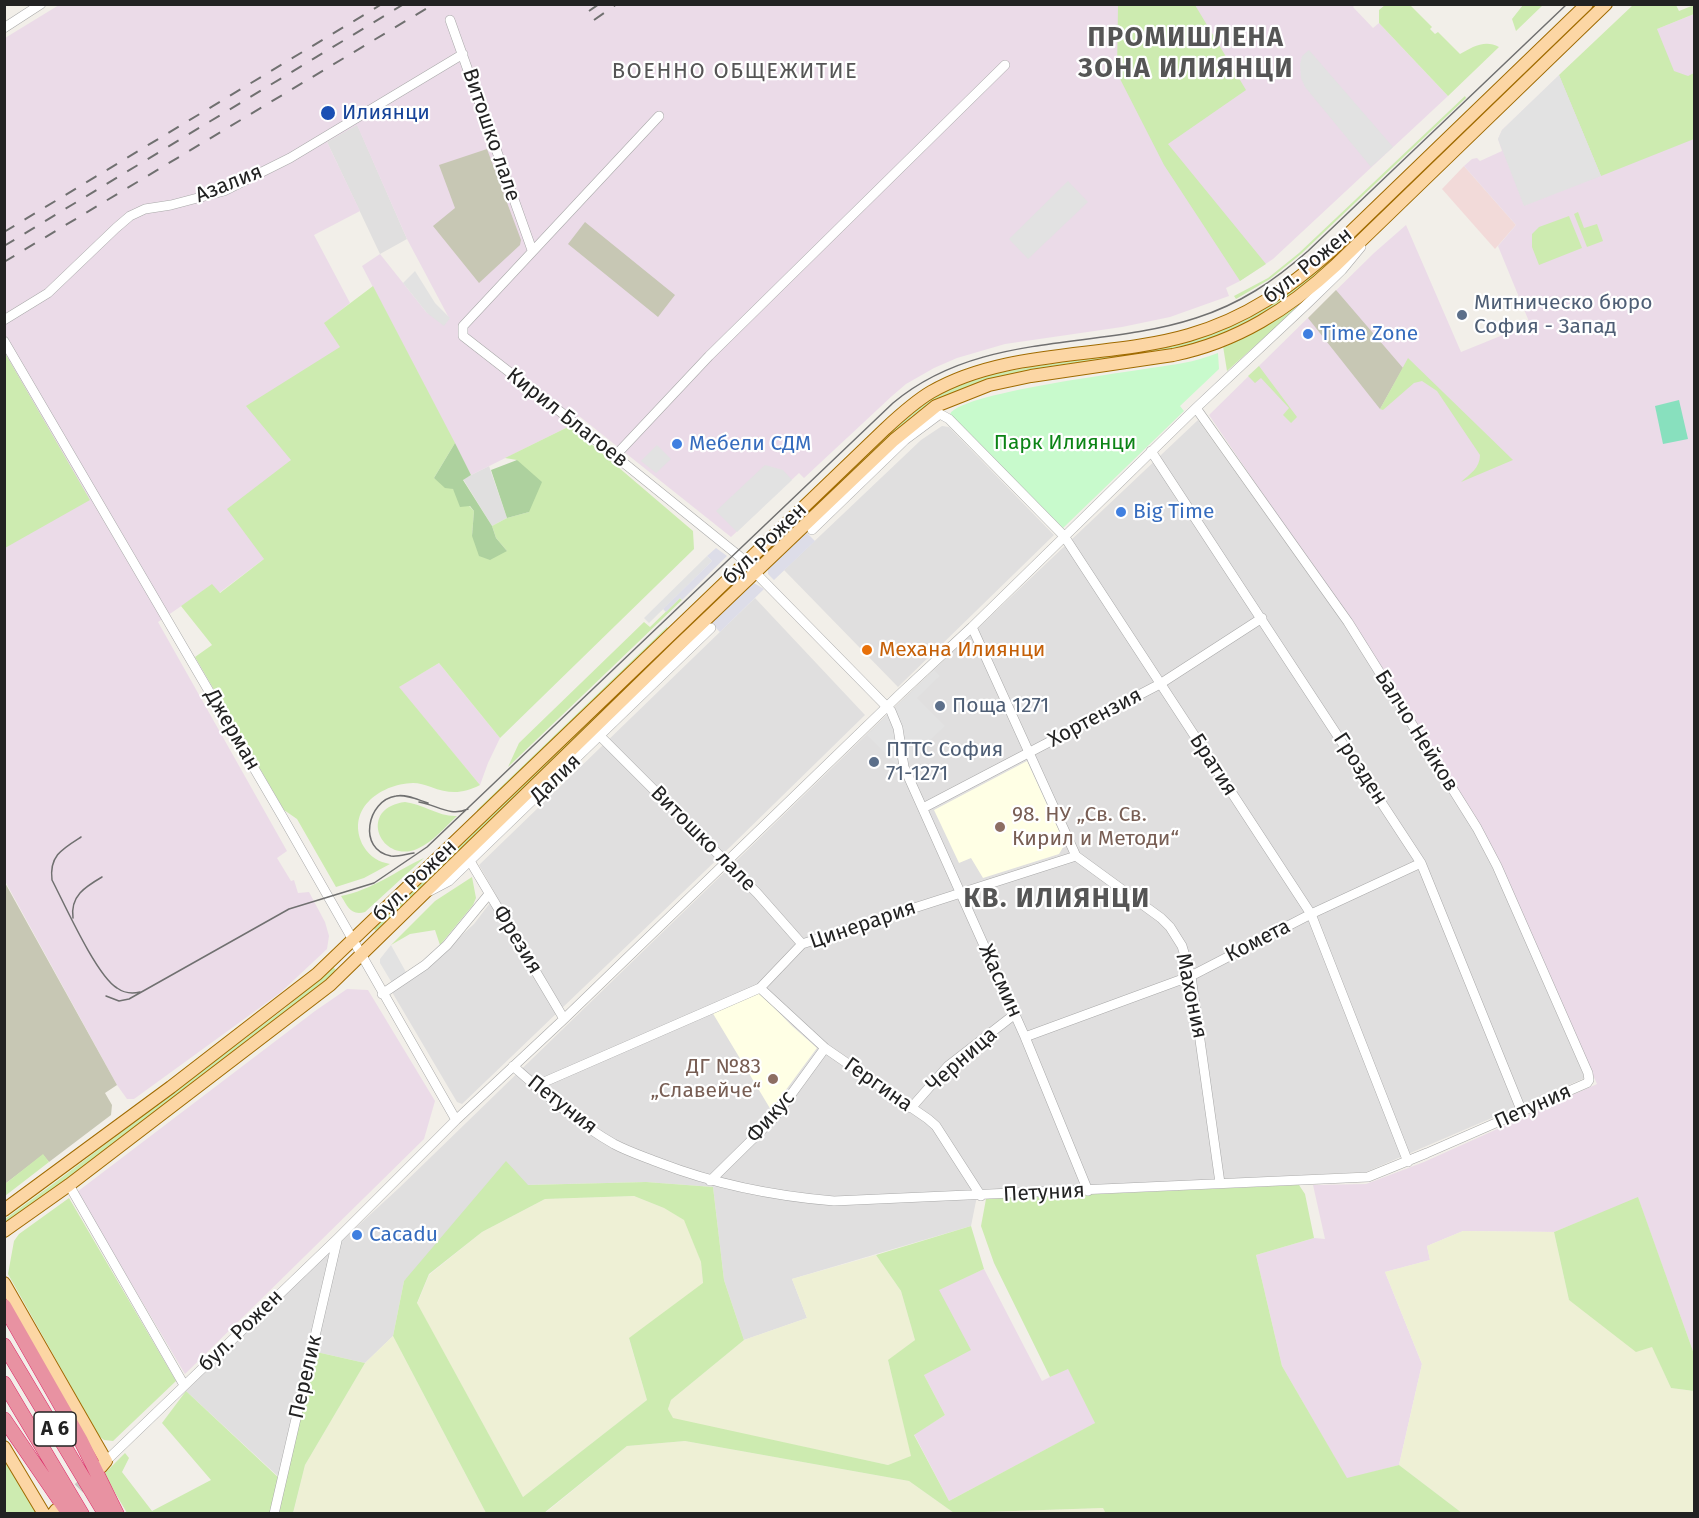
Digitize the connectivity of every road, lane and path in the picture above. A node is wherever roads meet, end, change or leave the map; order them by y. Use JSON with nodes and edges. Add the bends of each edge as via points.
{"nodes":[{"id":1,"x":41,"y":4,"type":"edge"},
{"id":2,"x":1587,"y":4,"type":"edge"},
{"id":3,"x":1606,"y":4,"type":"edge"},
{"id":4,"x":450,"y":20,"type":"dead end"},
{"id":5,"x":4,"y":28,"type":"edge"},
{"id":6,"x":463,"y":54,"type":"junction"},
{"id":7,"x":1005,"y":64,"type":"dead end"},
{"id":8,"x":659,"y":116,"type":"dead end"},
{"id":9,"x":1387,"y":217,"type":"junction"},
{"id":10,"x":532,"y":250,"type":"junction"},
{"id":11,"x":4,"y":320,"type":"edge"},
{"id":12,"x":4,"y":341,"type":"edge"},
{"id":13,"x":1196,"y":408,"type":"junction"},
{"id":14,"x":1151,"y":451,"type":"junction"},
{"id":15,"x":615,"y":456,"type":"junction"},
{"id":16,"x":832,"y":505,"type":"junction"},
{"id":17,"x":812,"y":530,"type":"dead end"},
{"id":18,"x":1064,"y":536,"type":"junction"},
{"id":19,"x":746,"y":563,"type":"junction"},
{"id":20,"x":757,"y":573,"type":"junction"},
{"id":21,"x":1262,"y":618,"type":"junction"},
{"id":22,"x":972,"y":627,"type":"junction"},
{"id":23,"x":711,"y":628,"type":"dead end"},
{"id":24,"x":682,"y":650,"type":"junction"},
{"id":25,"x":1160,"y":684,"type":"junction"},
{"id":26,"x":887,"y":707,"type":"junction"},
{"id":27,"x":600,"y":736,"type":"junction"},
{"id":28,"x":1030,"y":753,"type":"junction"},
{"id":29,"x":923,"y":808,"type":"junction"},
{"id":30,"x":1076,"y":856,"type":"junction"},
{"id":31,"x":470,"y":861,"type":"junction"},
{"id":32,"x":727,"y":862,"type":"junction"},
{"id":33,"x":1421,"y":863,"type":"junction"},
{"id":34,"x":960,"y":893,"type":"junction"},
{"id":35,"x":489,"y":894,"type":"junction"},
{"id":36,"x":421,"y":897,"type":"junction"},
{"id":37,"x":1311,"y":914,"type":"junction"},
{"id":38,"x":352,"y":941,"type":"junction"},
{"id":39,"x":802,"y":945,"type":"junction"},
{"id":40,"x":361,"y":956,"type":"junction"},
{"id":41,"x":1191,"y":976,"type":"junction"},
{"id":42,"x":760,"y":988,"type":"junction"},
{"id":43,"x":382,"y":994,"type":"junction"},
{"id":44,"x":1015,"y":1014,"type":"junction"},
{"id":45,"x":564,"y":1019,"type":"junction"},
{"id":46,"x":1025,"y":1037,"type":"junction"},
{"id":47,"x":825,"y":1048,"type":"junction"},
{"id":48,"x":513,"y":1066,"type":"junction"},
{"id":49,"x":1589,"y":1080,"type":"joint"},
{"id":50,"x":535,"y":1086,"type":"junction"},
{"id":51,"x":911,"y":1108,"type":"junction"},
{"id":52,"x":1522,"y":1112,"type":"junction"},
{"id":53,"x":456,"y":1120,"type":"junction"},
{"id":54,"x":1408,"y":1162,"type":"junction"},
{"id":55,"x":710,"y":1181,"type":"junction"},
{"id":56,"x":1220,"y":1183,"type":"junction"},
{"id":57,"x":69,"y":1185,"type":"junction"},
{"id":58,"x":1088,"y":1191,"type":"junction"},
{"id":59,"x":981,"y":1196,"type":"junction"},
{"id":60,"x":4,"y":1210,"type":"edge"},
{"id":61,"x":8,"y":1229,"type":"edge"},
{"id":62,"x":337,"y":1239,"type":"junction"},
{"id":63,"x":4,"y":1242,"type":"edge"},
{"id":64,"x":4,"y":1283,"type":"edge"},
{"id":65,"x":4,"y":1306,"type":"edge"},
{"id":66,"x":4,"y":1345,"type":"edge"},
{"id":67,"x":4,"y":1383,"type":"edge"},
{"id":68,"x":184,"y":1385,"type":"junction"},
{"id":69,"x":4,"y":1419,"type":"edge"},
{"id":70,"x":4,"y":1447,"type":"edge"},
{"id":71,"x":103,"y":1464,"type":"joint"},
{"id":72,"x":59,"y":1512,"type":"edge"},
{"id":73,"x":44,"y":1514,"type":"edge"},
{"id":74,"x":82,"y":1514,"type":"edge"},
{"id":75,"x":105,"y":1514,"type":"edge"},
{"id":76,"x":117,"y":1514,"type":"edge"},
{"id":77,"x":274,"y":1514,"type":"edge"}],
"edges":[{"from":1,"to":5,"type":"street"},
{"from":2,"to":19,"type":"main road","name":"бул. Рожен","via":[[1333,249],[1275,296],[1245,313],[1187,336],[1000,367],[942,386],[896,419]]},
{"from":3,"to":9,"type":"main road","name":"бул. Рожен"},
{"from":4,"to":6,"type":"street","name":"Витошко лале"},
{"from":6,"to":10,"type":"street","name":"Витошко лале"},
{"from":6,"to":11,"type":"street","name":"Азалия","via":[[300,152],[234,186],[130,216],[48,293]]},
{"from":7,"to":15,"type":"street","via":[[709,356]]},
{"from":8,"to":10,"type":"street","name":"Кирил Благоев"},
{"from":9,"to":13,"type":"street","name":"бул. Рожен","via":[[1342,270]]},
{"from":9,"to":16,"type":"main road","name":"бул. Рожен","via":[[1307,292],[1272,317],[1232,336],[1173,355],[1006,381],[936,406],[911,425]]},
{"from":10,"to":15,"type":"street","name":"Кирил Благоев","via":[[463,326],[463,336]]},
{"from":12,"to":38,"type":"street","name":"Джерман"},
{"from":13,"to":14,"type":"street","name":"бул. Рожен"},
{"from":13,"to":49,"type":"street","name":"Балчо Нейков","via":[[1348,622],[1477,828]]},
{"from":14,"to":18,"type":"street","name":"бул. Рожен"},
{"from":14,"to":21,"type":"street","name":"Грозден"},
{"from":15,"to":19,"type":"street","name":"Кирил Благоев"},
{"from":16,"to":17,"type":"street"},
{"from":16,"to":18,"type":"street","name":"Братия","via":[[905,440],[944,414]]},
{"from":16,"to":20,"type":"main road","name":"бул. Рожен"},
{"from":18,"to":22,"type":"street","name":"бул. Рожен"},
{"from":18,"to":25,"type":"street","name":"Братия"},
{"from":19,"to":20,"type":"street","name":"Кирил Благоев"},
{"from":19,"to":38,"type":"main road","name":"бул. Рожен"},
{"from":20,"to":24,"type":"main road","name":"бул. Рожен"},
{"from":20,"to":26,"type":"street","name":"Кирил Благоев"},
{"from":21,"to":25,"type":"street","name":"Хортензия"},
{"from":21,"to":33,"type":"street","name":"Грозден"},
{"from":22,"to":26,"type":"street","name":"бул. Рожен"},
{"from":22,"to":28,"type":"street"},
{"from":23,"to":24,"type":"street","name":"Далия"},
{"from":24,"to":27,"type":"street","name":"Далия"},
{"from":24,"to":36,"type":"main road","name":"бул. Рожен"},
{"from":25,"to":28,"type":"street","name":"Хортензия"},
{"from":25,"to":37,"type":"street","name":"Братия"},
{"from":26,"to":29,"type":"street","name":"Жасмин","via":[[896,718],[904,766]]},
{"from":26,"to":32,"type":"street","name":"бул. Рожен"},
{"from":27,"to":31,"type":"street","name":"Далия"},
{"from":27,"to":32,"type":"street","name":"Витошко лале"},
{"from":28,"to":29,"type":"street","name":"Хортензия"},
{"from":28,"to":30,"type":"street"},
{"from":29,"to":34,"type":"street","name":"Жасмин"},
{"from":30,"to":34,"type":"street","name":"Цинерария"},
{"from":30,"to":41,"type":"street","name":"Махония","via":[[1170,927],[1182,946]]},
{"from":31,"to":35,"type":"street","name":"Фрезия"},
{"from":31,"to":36,"type":"street","name":"Далия","via":[[449,881]]},
{"from":32,"to":39,"type":"street","name":"Витошко лале"},
{"from":32,"to":45,"type":"street","name":"бул. Рожен"},
{"from":33,"to":37,"type":"street","name":"Комета"},
{"from":33,"to":52,"type":"street","name":"Грозден"},
{"from":34,"to":39,"type":"street","name":"Цинерария"},
{"from":34,"to":44,"type":"street","name":"Жасмин"},
{"from":35,"to":43,"type":"street","via":[[447,945]]},
{"from":35,"to":45,"type":"street","name":"Фрезия"},
{"from":36,"to":40,"type":"main road","name":"бул. Рожен"},
{"from":37,"to":41,"type":"street","name":"Комета"},
{"from":37,"to":54,"type":"street","name":"Братия"},
{"from":38,"to":40,"type":"street","name":"Джерман"},
{"from":38,"to":60,"type":"main road","name":"бул. Рожен","via":[[297,990]]},
{"from":39,"to":42,"type":"street","name":"Цинерария"},
{"from":40,"to":43,"type":"street","name":"Джерман"},
{"from":40,"to":57,"type":"main road","name":"бул. Рожен","via":[[308,1004]]},
{"from":41,"to":46,"type":"street","name":"Комета"},
{"from":41,"to":56,"type":"street","name":"Махония"},
{"from":42,"to":47,"type":"street","name":"Гергина"},
{"from":42,"to":50,"type":"street","name":"Цинерария"},
{"from":43,"to":53,"type":"street","name":"Джерман"},
{"from":44,"to":46,"type":"street","name":"Жасмин"},
{"from":44,"to":51,"type":"street","name":"Черница","via":[[948,1066]]},
{"from":45,"to":48,"type":"street","name":"бул. Рожен"},
{"from":46,"to":58,"type":"street","name":"Жасмин"},
{"from":47,"to":51,"type":"street","name":"Гергина"},
{"from":47,"to":55,"type":"street","name":"Фикус","via":[[774,1118]]},
{"from":48,"to":50,"type":"street","name":"Петуния"},
{"from":48,"to":53,"type":"street","name":"бул. Рожен"},
{"from":49,"to":52,"type":"street","name":"Петуния"},
{"from":50,"to":55,"type":"street","name":"Петуния","via":[[613,1143]]},
{"from":51,"to":59,"type":"street","name":"Гергина","via":[[936,1126]]},
{"from":52,"to":54,"type":"street","name":"Петуния"},
{"from":53,"to":62,"type":"street","name":"бул. Рожен"},
{"from":54,"to":56,"type":"street","name":"Петуния","via":[[1363,1178]]},
{"from":55,"to":59,"type":"street","name":"Петуния","via":[[792,1198],[834,1201]]},
{"from":56,"to":58,"type":"street","name":"Петуния"},
{"from":57,"to":61,"type":"main road","name":"бул. Рожен"},
{"from":57,"to":68,"type":"street"},
{"from":58,"to":59,"type":"street","name":"Петуния"},
{"from":61,"to":63,"type":"main road"},
{"from":62,"to":68,"type":"street","name":"бул. Рожен"},
{"from":62,"to":77,"type":"street","name":"Перелик"},
{"from":64,"to":71,"type":"main road"},
{"from":65,"to":76,"type":"highway","via":[[81,1441]]},
{"from":66,"to":75,"type":"highway","number":"A 6"},
{"from":67,"to":74,"type":"highway","number":"A 6"},
{"from":68,"to":71,"type":"street","name":"бул. Рожен"},
{"from":69,"to":72,"type":"highway"},
{"from":70,"to":73,"type":"main road"}]}
